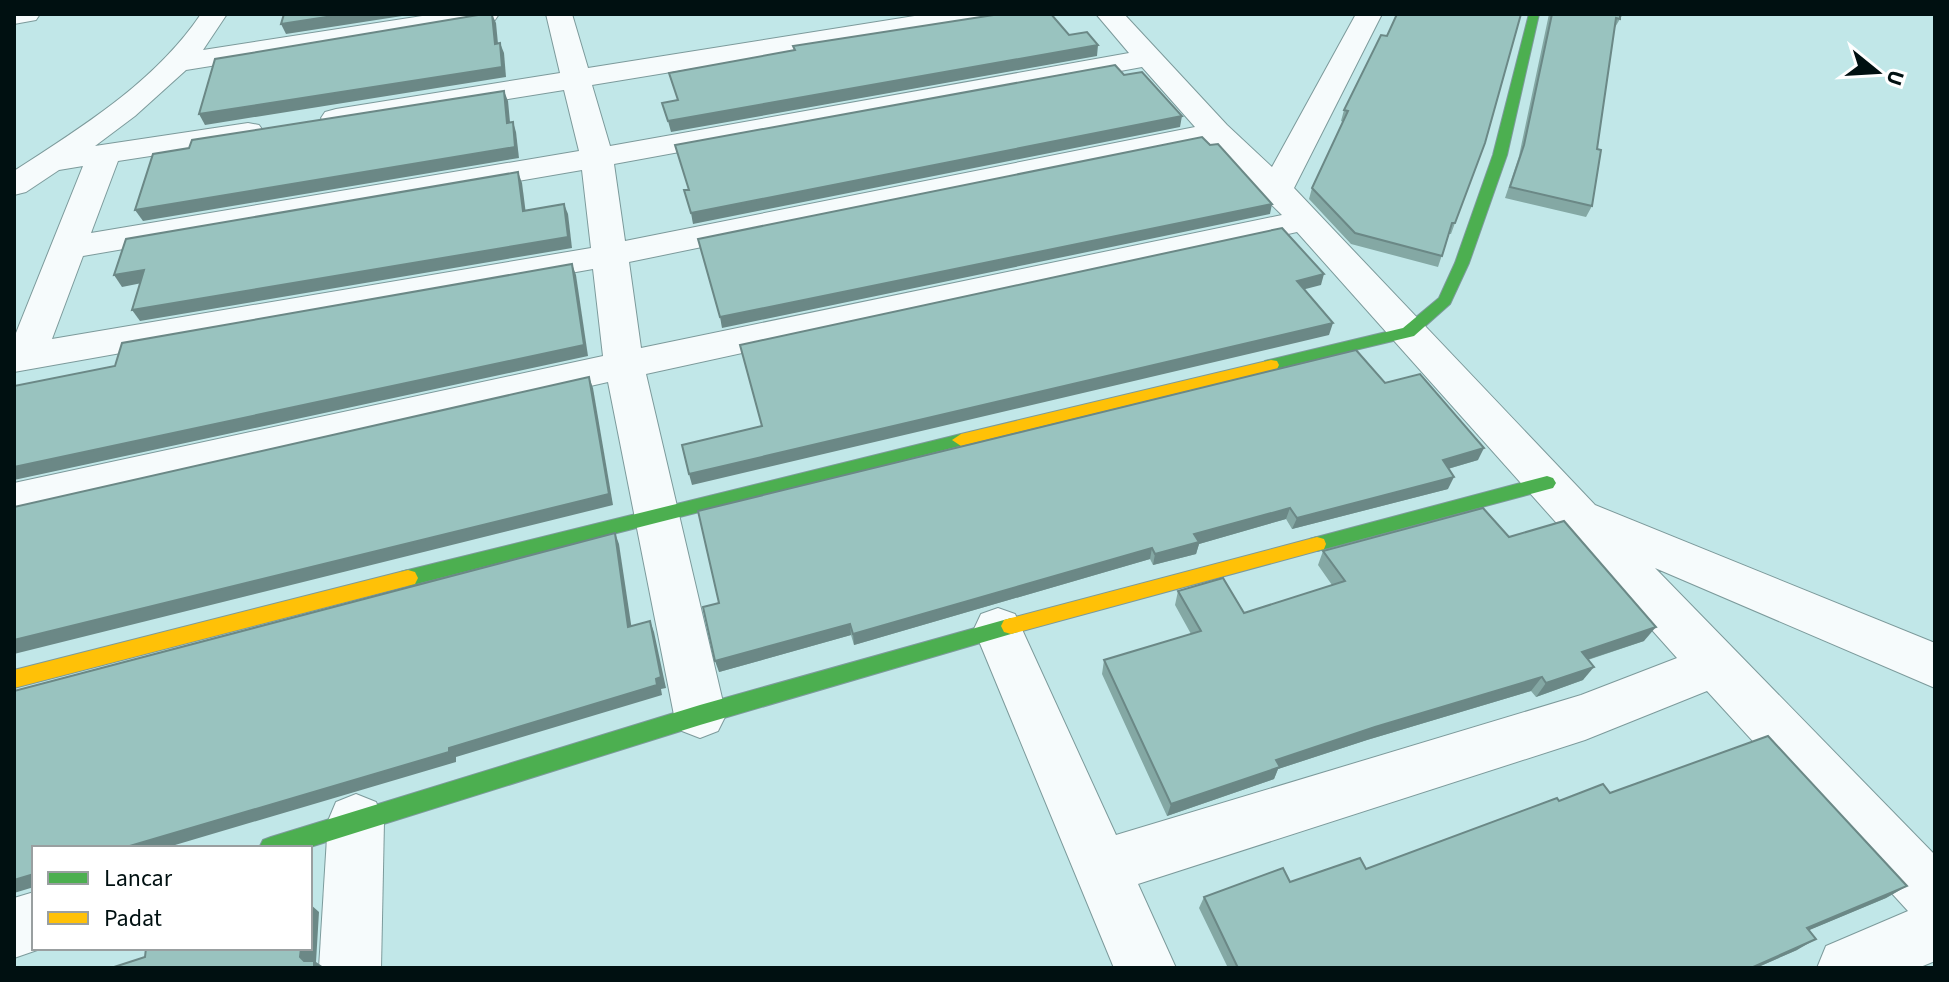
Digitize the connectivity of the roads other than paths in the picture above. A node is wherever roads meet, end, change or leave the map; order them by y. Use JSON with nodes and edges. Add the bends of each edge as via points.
{"nodes":[{"id":1,"x":27,"y":14,"type":"edge"},
{"id":2,"x":214,"y":14,"type":"edge"},
{"id":3,"x":486,"y":14,"type":"edge"},
{"id":4,"x":559,"y":14,"type":"edge"},
{"id":5,"x":977,"y":14,"type":"edge"},
{"id":6,"x":1109,"y":14,"type":"edge"},
{"id":7,"x":1369,"y":14,"type":"edge"},
{"id":8,"x":1534,"y":14,"type":"edge"},
{"id":9,"x":14,"y":16,"type":"edge"},
{"id":10,"x":1147,"y":58,"type":"junction"},
{"id":11,"x":177,"y":63,"type":"junction"},
{"id":12,"x":574,"y":79,"type":"junction"},
{"id":13,"x":308,"y":122,"type":"edge"},
{"id":14,"x":277,"y":127,"type":"edge"},
{"id":15,"x":1216,"y":132,"type":"junction"},
{"id":16,"x":104,"y":155,"type":"junction"},
{"id":17,"x":597,"y":158,"type":"junction"},
{"id":18,"x":49,"y":162,"type":"junction"},
{"id":19,"x":14,"y":185,"type":"edge"},
{"id":20,"x":1277,"y":189,"type":"junction"},
{"id":21,"x":1305,"y":220,"type":"junction"},
{"id":22,"x":68,"y":248,"type":"junction"},
{"id":23,"x":612,"y":255,"type":"junction"},
{"id":24,"x":1408,"y":332,"type":"junction"},
{"id":25,"x":20,"y":358,"type":"edge"},
{"id":26,"x":624,"y":365,"type":"junction"},
{"id":27,"x":1561,"y":498,"type":"junction"},
{"id":28,"x":14,"y":500,"type":"edge"},
{"id":29,"x":656,"y":514,"type":"junction"},
{"id":30,"x":998,"y":629,"type":"junction"},
{"id":31,"x":1715,"y":665,"type":"junction"},
{"id":32,"x":1935,"y":666,"type":"edge"},
{"id":33,"x":14,"y":679,"type":"edge"},
{"id":34,"x":700,"y":715,"type":"junction"},
{"id":35,"x":356,"y":821,"type":"junction"},
{"id":36,"x":277,"y":846,"type":"edge"},
{"id":37,"x":1100,"y":868,"type":"junction"},
{"id":38,"x":1935,"y":897,"type":"edge"},
{"id":39,"x":1935,"y":930,"type":"edge"},
{"id":40,"x":350,"y":968,"type":"edge"},
{"id":41,"x":1145,"y":968,"type":"edge"},
{"id":42,"x":1848,"y":968,"type":"edge"}],
"edges":[{"from":1,"to":9,"type":"street"},
{"from":2,"to":11,"type":"street"},
{"from":3,"to":11,"type":"street"},
{"from":4,"to":12,"type":"street"},
{"from":5,"to":12,"type":"street"},
{"from":6,"to":10,"type":"street"},
{"from":7,"to":20,"type":"street"},
{"from":8,"to":24,"type":"street","via":[[1500,155],[1462,263],[1445,301]]},
{"from":10,"to":15,"type":"street"},
{"from":10,"to":17,"type":"street"},
{"from":11,"to":18,"type":"street"},
{"from":12,"to":13,"type":"street"},
{"from":12,"to":17,"type":"street"},
{"from":14,"to":16,"type":"street"},
{"from":15,"to":20,"type":"street"},
{"from":15,"to":23,"type":"street"},
{"from":16,"to":18,"type":"street"},
{"from":16,"to":22,"type":"street"},
{"from":17,"to":22,"type":"street"},
{"from":17,"to":23,"type":"street"},
{"from":18,"to":19,"type":"street"},
{"from":20,"to":21,"type":"street"},
{"from":21,"to":24,"type":"street"},
{"from":21,"to":26,"type":"street"},
{"from":22,"to":25,"type":"street"},
{"from":23,"to":25,"type":"street"},
{"from":23,"to":26,"type":"street"},
{"from":24,"to":27,"type":"street"},
{"from":24,"to":29,"type":"street"},
{"from":26,"to":28,"type":"street"},
{"from":26,"to":29,"type":"street"},
{"from":27,"to":30,"type":"street"},
{"from":27,"to":31,"type":"street"},
{"from":27,"to":32,"type":"street"},
{"from":29,"to":33,"type":"street"},
{"from":29,"to":34,"type":"street"},
{"from":30,"to":34,"type":"street"},
{"from":30,"to":37,"type":"street"},
{"from":31,"to":37,"type":"street","via":[[1585,717]]},
{"from":31,"to":38,"type":"street"},
{"from":34,"to":35,"type":"street"},
{"from":35,"to":36,"type":"street"},
{"from":35,"to":40,"type":"street"},
{"from":37,"to":41,"type":"street"},
{"from":39,"to":42,"type":"street"}]}
